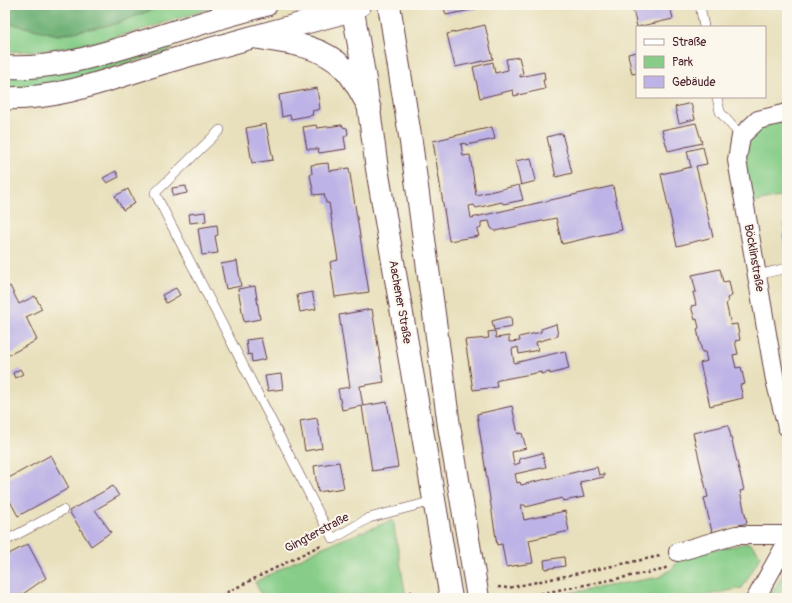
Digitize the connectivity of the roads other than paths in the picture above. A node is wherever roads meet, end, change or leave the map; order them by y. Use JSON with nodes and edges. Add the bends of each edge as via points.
{"nodes":[{"id":1,"x":266,"y":5,"type":"edge"},
{"id":2,"x":389,"y":5,"type":"edge"},
{"id":3,"x":700,"y":5,"type":"edge"},
{"id":4,"x":355,"y":7,"type":"edge"},
{"id":5,"x":242,"y":9,"type":"edge"},
{"id":6,"x":704,"y":26,"type":"edge"},
{"id":7,"x":252,"y":37,"type":"junction"},
{"id":8,"x":5,"y":67,"type":"edge"},
{"id":9,"x":5,"y":98,"type":"edge"},
{"id":10,"x":717,"y":98,"type":"edge"},
{"id":11,"x":370,"y":109,"type":"junction"},
{"id":12,"x":787,"y":113,"type":"edge"},
{"id":13,"x":220,"y":130,"type":"dead end"},
{"id":14,"x":741,"y":136,"type":"junction"},
{"id":15,"x":787,"y":268,"type":"edge"},
{"id":16,"x":757,"y":275,"type":"junction"},
{"id":17,"x":781,"y":379,"type":"edge"},
{"id":18,"x":787,"y":427,"type":"edge"},
{"id":19,"x":433,"y":501,"type":"junction"},
{"id":20,"x":63,"y":510,"type":"dead end"},
{"id":21,"x":787,"y":535,"type":"edge"},
{"id":22,"x":5,"y":541,"type":"edge"},
{"id":23,"x":787,"y":542,"type":"edge"},
{"id":24,"x":678,"y":552,"type":"road end"},
{"id":25,"x":450,"y":598,"type":"edge"},
{"id":26,"x":478,"y":598,"type":"edge"},
{"id":27,"x":756,"y":598,"type":"edge"}],
"edges":[{"from":1,"to":5,"type":"main road"},
{"from":2,"to":26,"type":"main road","via":[[411,142],[449,426]]},
{"from":3,"to":6,"type":"lane"},
{"from":4,"to":7,"type":"main road"},
{"from":4,"to":11,"type":"main road","name":"Aachener Straße"},
{"from":5,"to":8,"type":"main road","via":[[92,57],[41,67]]},
{"from":7,"to":9,"type":"main road","via":[[89,85],[49,94]]},
{"from":7,"to":11,"type":"main road","via":[[301,45],[319,50],[333,58],[345,68]]},
{"from":10,"to":14,"type":"lane","via":[[720,112]]},
{"from":11,"to":19,"type":"main road","name":"Aachener Straße","via":[[377,169]]},
{"from":12,"to":14,"type":"street","via":[[758,120]]},
{"from":13,"to":19,"type":"lane","name":"Gingterstraße","via":[[155,193],[333,539],[370,518]]},
{"from":14,"to":16,"type":"street","name":"Böcklinstraße","via":[[737,160]]},
{"from":15,"to":16,"type":"lane"},
{"from":16,"to":17,"type":"street","name":"Böcklinstraße"},
{"from":17,"to":18,"type":"street","name":"Böcklinstraße"},
{"from":19,"to":25,"type":"main road","name":"Aachener Straße"},
{"from":20,"to":22,"type":"lane"},
{"from":21,"to":24,"type":"street","via":[[736,535]]},
{"from":23,"to":27,"type":"street"}]}
